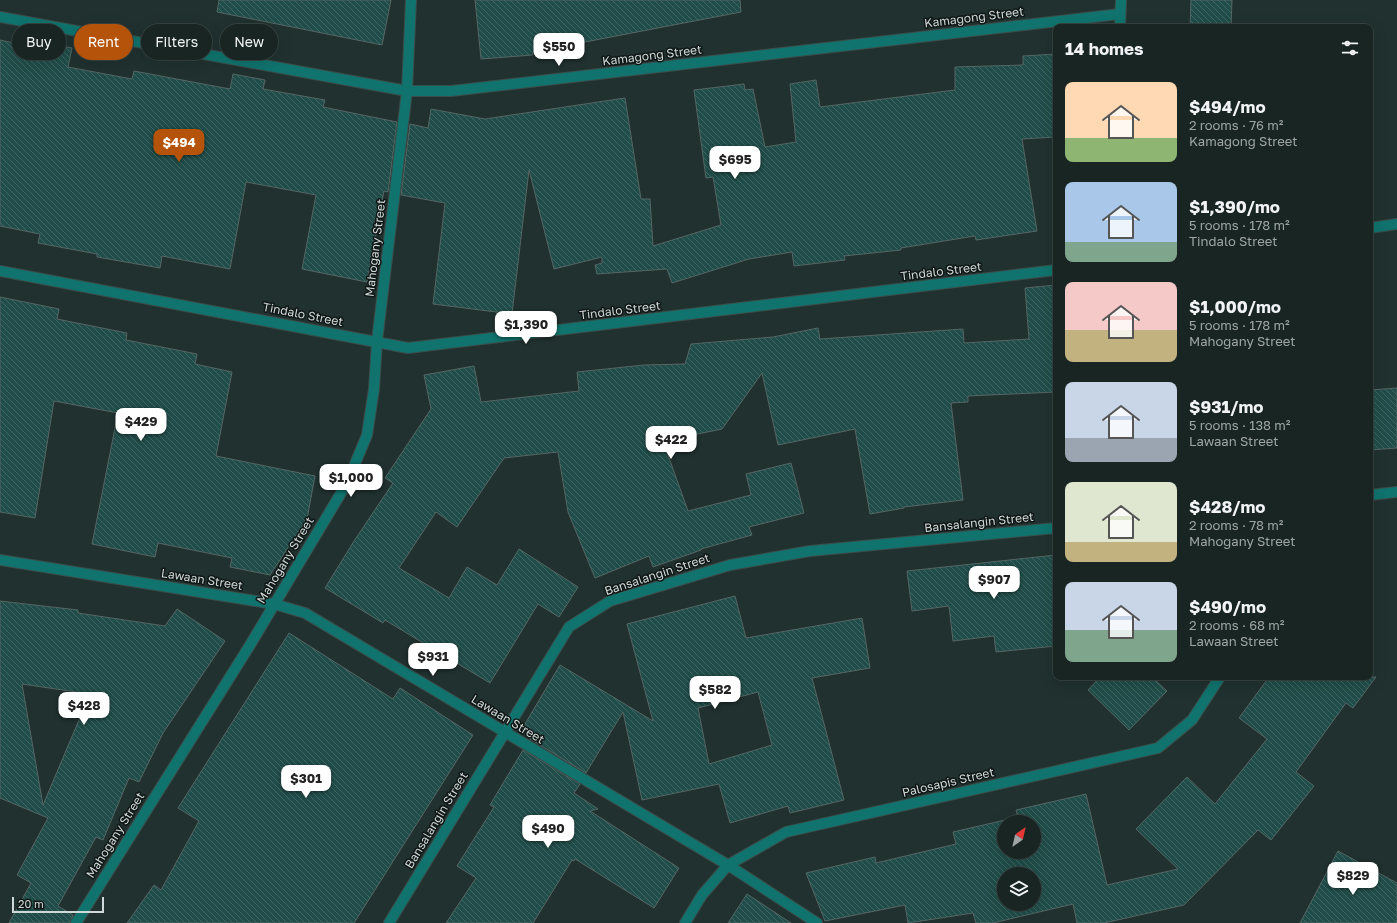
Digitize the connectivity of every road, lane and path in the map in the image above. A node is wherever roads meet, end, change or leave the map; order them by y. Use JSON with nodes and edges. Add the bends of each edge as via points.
{"nodes":[{"id":1,"x":411,"y":0,"type":"edge"},
{"id":2,"x":1121,"y":0,"type":"edge"},
{"id":3,"x":1120,"y":14,"type":"junction"},
{"id":4,"x":0,"y":17,"type":"edge"},
{"id":5,"x":1120,"y":24,"type":"edge"},
{"id":6,"x":407,"y":91,"type":"junction"},
{"id":7,"x":1397,"y":224,"type":"edge"},
{"id":8,"x":1373,"y":228,"type":"edge"},
{"id":9,"x":1053,"y":270,"type":"edge"},
{"id":10,"x":0,"y":271,"type":"edge"},
{"id":11,"x":377,"y":341,"type":"junction"},
{"id":12,"x":1397,"y":492,"type":"edge"},
{"id":13,"x":1373,"y":495,"type":"edge"},
{"id":14,"x":1053,"y":528,"type":"edge"},
{"id":15,"x":0,"y":560,"type":"edge"},
{"id":16,"x":274,"y":604,"type":"junction"},
{"id":17,"x":1218,"y":680,"type":"edge"},
{"id":18,"x":504,"y":732,"type":"junction"},
{"id":19,"x":728,"y":865,"type":"junction"},
{"id":20,"x":76,"y":923,"type":"edge"},
{"id":21,"x":389,"y":923,"type":"edge"},
{"id":22,"x":685,"y":923,"type":"edge"},
{"id":23,"x":817,"y":923,"type":"edge"}],
"edges":[{"from":1,"to":6,"type":"street","name":"Mahogany Street"},
{"from":2,"to":3,"type":"street"},
{"from":3,"to":5,"type":"street"},
{"from":3,"to":6,"type":"street","name":"Kamagong Street","via":[[451,91]]},
{"from":4,"to":6,"type":"street","name":"Kamagong Street"},
{"from":6,"to":11,"type":"street","name":"Mahogany Street"},
{"from":7,"to":8,"type":"street"},
{"from":9,"to":11,"type":"street","name":"Tindalo Street","via":[[408,348]]},
{"from":10,"to":11,"type":"street","name":"Tindalo Street"},
{"from":11,"to":16,"type":"street","name":"Mahogany Street","via":[[374,389],[367,436],[347,483]]},
{"from":12,"to":13,"type":"street"},
{"from":14,"to":18,"type":"street","name":"Bansalangin Street","via":[[810,552],[730,564],[610,601],[569,627]]},
{"from":15,"to":16,"type":"street","name":"Lawaan Street"},
{"from":16,"to":18,"type":"street","name":"Lawaan Street","via":[[306,613]]},
{"from":16,"to":20,"type":"street","name":"Mahogany Street"},
{"from":17,"to":19,"type":"street","name":"Palosapis Street","via":[[1192,720],[1158,748],[786,832]]},
{"from":18,"to":19,"type":"street","name":"Lawaan Street"},
{"from":18,"to":21,"type":"street","name":"Bansalangin Street"},
{"from":19,"to":22,"type":"street","name":"Palosapis Street","via":[[702,895]]},
{"from":19,"to":23,"type":"street","name":"Lawaan Street"}]}
